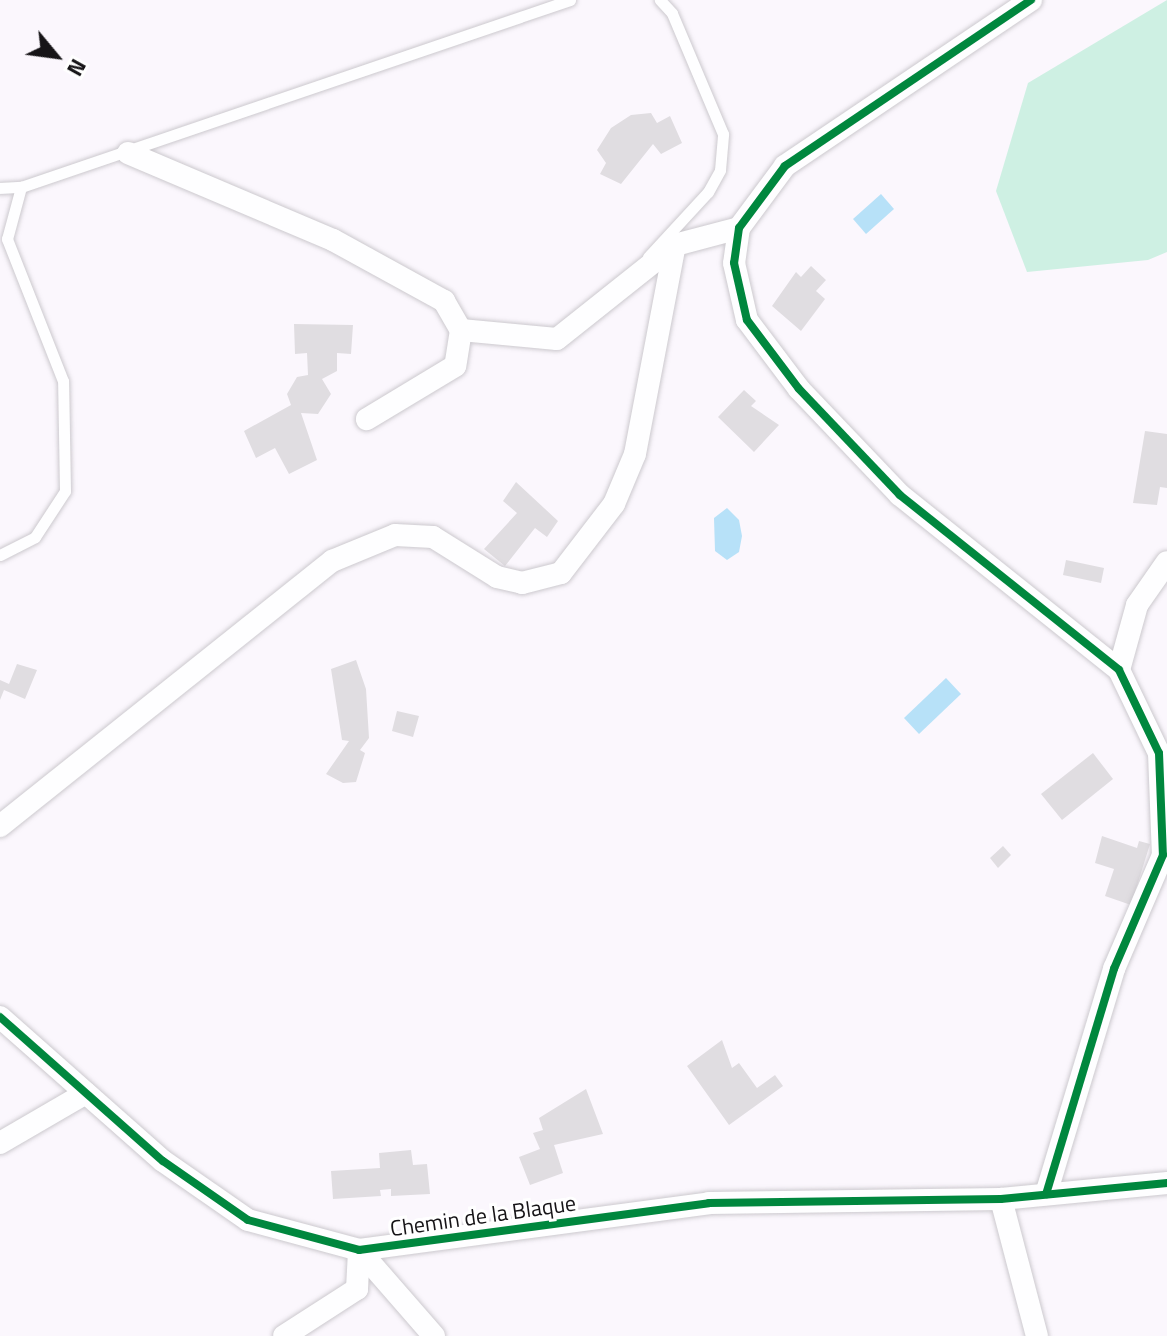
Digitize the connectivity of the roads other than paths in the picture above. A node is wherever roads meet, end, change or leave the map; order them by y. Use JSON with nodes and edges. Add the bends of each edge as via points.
{"nodes":[{"id":1,"x":570,"y":0,"type":"edge"},
{"id":2,"x":660,"y":0,"type":"edge"},
{"id":3,"x":1031,"y":0,"type":"edge"},
{"id":4,"x":128,"y":153,"type":"junction"},
{"id":5,"x":21,"y":187,"type":"junction"},
{"id":6,"x":0,"y":188,"type":"edge"},
{"id":7,"x":739,"y":228,"type":"junction"},
{"id":8,"x":675,"y":245,"type":"junction"},
{"id":9,"x":637,"y":273,"type":"junction"},
{"id":10,"x":461,"y":330,"type":"junction"},
{"id":11,"x":367,"y":419,"type":"dead end"},
{"id":12,"x":0,"y":555,"type":"edge"},
{"id":13,"x":1167,"y":562,"type":"edge"},
{"id":14,"x":1119,"y":670,"type":"junction"},
{"id":15,"x":1163,"y":752,"type":"edge"},
{"id":16,"x":0,"y":826,"type":"edge"},
{"id":17,"x":0,"y":1017,"type":"edge"},
{"id":18,"x":86,"y":1093,"type":"junction"},
{"id":19,"x":0,"y":1143,"type":"edge"},
{"id":20,"x":1167,"y":1183,"type":"edge"},
{"id":21,"x":1046,"y":1194,"type":"junction"},
{"id":22,"x":1001,"y":1199,"type":"junction"},
{"id":23,"x":359,"y":1250,"type":"junction"},
{"id":24,"x":284,"y":1336,"type":"edge"},
{"id":25,"x":434,"y":1336,"type":"edge"},
{"id":26,"x":1037,"y":1336,"type":"edge"}],
"edges":[{"from":1,"to":4,"type":"lane"},
{"from":2,"to":9,"type":"lane","via":[[672,13],[723,134],[721,158],[708,192]]},
{"from":3,"to":7,"type":"street","via":[[785,166]]},
{"from":4,"to":5,"type":"lane"},
{"from":4,"to":10,"type":"street","via":[[403,273],[444,301]]},
{"from":5,"to":6,"type":"lane"},
{"from":5,"to":12,"type":"lane","via":[[7,239],[63,381],[65,491],[35,537]]},
{"from":7,"to":8,"type":"street"},
{"from":7,"to":14,"type":"street","via":[[734,263],[747,320],[799,389],[900,495]]},
{"from":8,"to":9,"type":"street"},
{"from":8,"to":16,"type":"street","via":[[635,454],[614,504],[561,573],[522,583],[497,577],[433,537],[395,535],[332,561]]},
{"from":9,"to":10,"type":"street","via":[[557,339]]},
{"from":10,"to":11,"type":"street","via":[[455,366]]},
{"from":13,"to":14,"type":"street","via":[[1137,605]]},
{"from":14,"to":15,"type":"street"},
{"from":15,"to":21,"type":"street","via":[[1163,855],[1114,969]]},
{"from":17,"to":18,"type":"street","name":"Chemin de la Blaque"},
{"from":18,"to":19,"type":"street"},
{"from":18,"to":23,"type":"street","name":"Chemin de la Blaque","via":[[163,1161],[248,1220]]},
{"from":20,"to":21,"type":"street","name":"Chemin de la Blaque"},
{"from":21,"to":22,"type":"street","name":"Chemin de la Blaque"},
{"from":22,"to":23,"type":"street","name":"Chemin de la Blaque","via":[[709,1203]]},
{"from":22,"to":26,"type":"street"},
{"from":23,"to":24,"type":"street","via":[[357,1289]]},
{"from":23,"to":25,"type":"street"}]}
